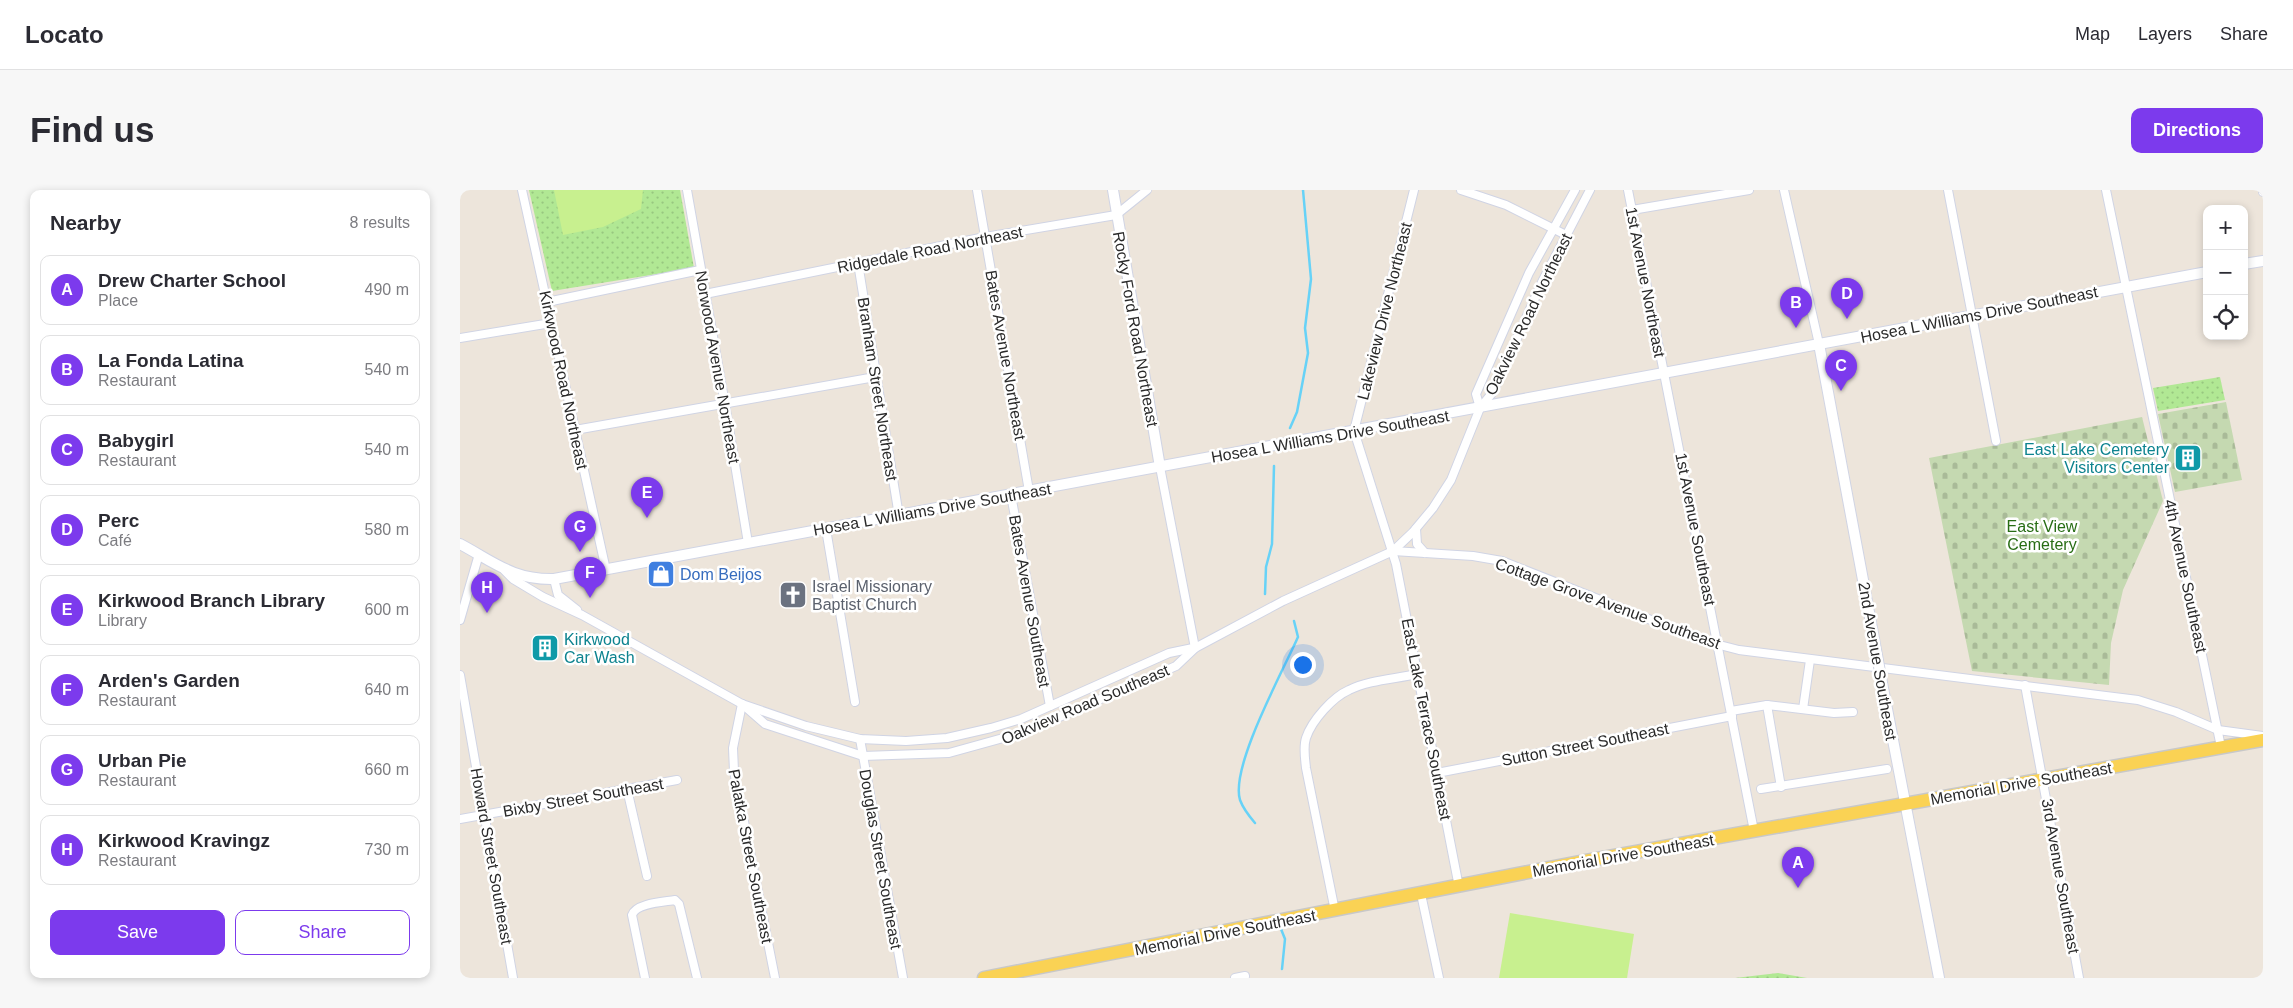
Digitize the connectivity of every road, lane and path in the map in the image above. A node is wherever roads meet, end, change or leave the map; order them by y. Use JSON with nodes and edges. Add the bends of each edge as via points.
{"nodes":[{"id":1,"x":522,"y":190,"type":"edge"},
{"id":2,"x":687,"y":190,"type":"edge"},
{"id":3,"x":977,"y":190,"type":"edge"},
{"id":4,"x":1113,"y":190,"type":"edge"},
{"id":5,"x":1147,"y":190,"type":"edge"},
{"id":6,"x":1414,"y":190,"type":"edge"},
{"id":7,"x":1461,"y":190,"type":"edge"},
{"id":8,"x":1575,"y":190,"type":"edge"},
{"id":9,"x":1590,"y":190,"type":"edge"},
{"id":10,"x":1628,"y":190,"type":"edge"},
{"id":11,"x":1749,"y":190,"type":"edge"},
{"id":12,"x":1784,"y":190,"type":"edge"},
{"id":13,"x":1948,"y":190,"type":"edge"},
{"id":14,"x":2106,"y":190,"type":"edge"},
{"id":15,"x":1632,"y":210,"type":"junction"},
{"id":16,"x":1116,"y":215,"type":"junction"},
{"id":17,"x":1553,"y":229,"type":"junction"},
{"id":18,"x":1566,"y":235,"type":"junction"},
{"id":19,"x":985,"y":237,"type":"junction"},
{"id":20,"x":2263,"y":261,"type":"edge"},
{"id":21,"x":858,"y":263,"type":"junction"},
{"id":22,"x":2248,"y":263,"type":"edge"},
{"id":23,"x":700,"y":270,"type":"junction"},
{"id":24,"x":2203,"y":273,"type":"edge"},
{"id":25,"x":2125,"y":287,"type":"junction"},
{"id":26,"x":705,"y":294,"type":"junction"},
{"id":27,"x":546,"y":302,"type":"junction"},
{"id":28,"x":1973,"y":315,"type":"junction"},
{"id":29,"x":551,"y":323,"type":"junction"},
{"id":30,"x":460,"y":338,"type":"edge"},
{"id":31,"x":1819,"y":344,"type":"junction"},
{"id":32,"x":1665,"y":373,"type":"junction"},
{"id":33,"x":876,"y":377,"type":"junction"},
{"id":34,"x":726,"y":404,"type":"junction"},
{"id":35,"x":1480,"y":408,"type":"junction"},
{"id":36,"x":575,"y":430,"type":"junction"},
{"id":37,"x":1354,"y":431,"type":"junction"},
{"id":38,"x":1996,"y":441,"type":"dead end"},
{"id":39,"x":1160,"y":467,"type":"junction"},
{"id":40,"x":1029,"y":491,"type":"junction"},
{"id":41,"x":1011,"y":495,"type":"junction"},
{"id":42,"x":898,"y":516,"type":"junction"},
{"id":43,"x":826,"y":529,"type":"junction"},
{"id":44,"x":1416,"y":529,"type":"junction"},
{"id":45,"x":460,"y":544,"type":"edge"},
{"id":46,"x":748,"y":544,"type":"junction"},
{"id":47,"x":1393,"y":551,"type":"junction"},
{"id":48,"x":1425,"y":553,"type":"junction"},
{"id":49,"x":479,"y":554,"type":"junction"},
{"id":50,"x":503,"y":568,"type":"junction"},
{"id":51,"x":606,"y":570,"type":"junction"},
{"id":52,"x":554,"y":579,"type":"junction"},
{"id":53,"x":582,"y":615,"type":"junction"},
{"id":54,"x":460,"y":620,"type":"edge"},
{"id":55,"x":1719,"y":646,"type":"junction"},
{"id":56,"x":1195,"y":648,"type":"junction"},
{"id":57,"x":1810,"y":660,"type":"junction"},
{"id":58,"x":1417,"y":674,"type":"junction"},
{"id":59,"x":460,"y":675,"type":"edge"},
{"id":60,"x":2025,"y":685,"type":"junction"},
{"id":61,"x":855,"y":702,"type":"dead end"},
{"id":62,"x":742,"y":704,"type":"junction"},
{"id":63,"x":1767,"y":705,"type":"junction"},
{"id":64,"x":1050,"y":706,"type":"junction"},
{"id":65,"x":1804,"y":709,"type":"junction"},
{"id":66,"x":1853,"y":712,"type":"dead end"},
{"id":67,"x":1731,"y":713,"type":"junction"},
{"id":68,"x":2218,"y":730,"type":"junction"},
{"id":69,"x":2263,"y":738,"type":"edge"},
{"id":70,"x":860,"y":740,"type":"junction"},
{"id":71,"x":2221,"y":747,"type":"junction"},
{"id":72,"x":863,"y":756,"type":"junction"},
{"id":73,"x":1887,"y":769,"type":"dead end"},
{"id":74,"x":1437,"y":773,"type":"junction"},
{"id":75,"x":2043,"y":779,"type":"junction"},
{"id":76,"x":677,"y":780,"type":"dead end"},
{"id":77,"x":1781,"y":787,"type":"junction"},
{"id":78,"x":627,"y":789,"type":"junction"},
{"id":79,"x":1761,"y":789,"type":"dead end"},
{"id":80,"x":1905,"y":804,"type":"junction"},
{"id":81,"x":485,"y":815,"type":"junction"},
{"id":82,"x":460,"y":819,"type":"edge"},
{"id":83,"x":1754,"y":831,"type":"junction"},
{"id":84,"x":647,"y":876,"type":"dead end"},
{"id":85,"x":1460,"y":887,"type":"junction"},
{"id":86,"x":1421,"y":894,"type":"junction"},
{"id":87,"x":1335,"y":911,"type":"junction"},
{"id":88,"x":1245,"y":976,"type":"dead end"},
{"id":89,"x":513,"y":978,"type":"edge"},
{"id":90,"x":645,"y":978,"type":"edge"},
{"id":91,"x":697,"y":978,"type":"edge"},
{"id":92,"x":775,"y":978,"type":"edge"},
{"id":93,"x":903,"y":978,"type":"edge"},
{"id":94,"x":984,"y":978,"type":"edge"},
{"id":95,"x":1235,"y":978,"type":"edge"},
{"id":96,"x":1439,"y":978,"type":"edge"},
{"id":97,"x":1939,"y":978,"type":"edge"},
{"id":98,"x":2079,"y":978,"type":"edge"}],
"edges":[{"from":1,"to":27,"type":"street","name":"Kirkwood Road Northeast"},
{"from":2,"to":23,"type":"street","name":"Norwood Avenue Northeast"},
{"from":3,"to":19,"type":"street","name":"Bates Avenue Northeast"},
{"from":4,"to":16,"type":"street","name":"Rocky Ford Road Northeast"},
{"from":5,"to":16,"type":"street","name":"Ridgedale Road Northeast"},
{"from":6,"to":37,"type":"street","name":"Lakeview Drive Northeast"},
{"from":7,"to":17,"type":"street","via":[[1506,205]]},
{"from":8,"to":17,"type":"street","name":"Oakview Road Northeast"},
{"from":9,"to":18,"type":"street","name":"Oakview Road Northeast"},
{"from":10,"to":15,"type":"street","name":"1st Avenue Northeast"},
{"from":11,"to":15,"type":"street"},
{"from":12,"to":31,"type":"street"},
{"from":13,"to":28,"type":"street"},
{"from":14,"to":25,"type":"street","name":"4th Avenue Southeast"},
{"from":15,"to":32,"type":"street","name":"1st Avenue Northeast"},
{"from":16,"to":19,"type":"street","name":"Ridgedale Road Northeast"},
{"from":16,"to":39,"type":"street","name":"Rocky Ford Road Northeast"},
{"from":17,"to":18,"type":"street"},
{"from":17,"to":35,"type":"street","name":"Oakview Road Northeast","via":[[1529,273],[1476,394]]},
{"from":18,"to":35,"type":"street","name":"Oakview Road Northeast","via":[[1493,392]]},
{"from":19,"to":21,"type":"street","name":"Ridgedale Road Northeast"},
{"from":19,"to":40,"type":"street","name":"Bates Avenue Northeast"},
{"from":20,"to":22,"type":"street"},
{"from":21,"to":26,"type":"street","name":"Ridgedale Road Northeast"},
{"from":21,"to":33,"type":"street","name":"Branham Street Northeast"},
{"from":23,"to":26,"type":"street","name":"Norwood Avenue Northeast"},
{"from":23,"to":27,"type":"street"},
{"from":24,"to":25,"type":"street","name":"Hosea L Williams Drive Southeast"},
{"from":25,"to":28,"type":"street","name":"Hosea L Williams Drive Southeast"},
{"from":25,"to":68,"type":"street","name":"4th Avenue Southeast"},
{"from":26,"to":34,"type":"street","name":"Norwood Avenue Northeast"},
{"from":27,"to":29,"type":"street","name":"Kirkwood Road Northeast"},
{"from":28,"to":31,"type":"street","name":"Hosea L Williams Drive Southeast"},
{"from":28,"to":38,"type":"street"},
{"from":29,"to":30,"type":"street"},
{"from":29,"to":36,"type":"street","name":"Kirkwood Road Northeast"},
{"from":31,"to":32,"type":"street","name":"Hosea L Williams Drive Southeast"},
{"from":31,"to":80,"type":"street","name":"2nd Avenue Southeast","bridge":true},
{"from":32,"to":35,"type":"street","name":"Hosea L Williams Drive Southeast"},
{"from":32,"to":55,"type":"street","name":"1st Avenue Southeast"},
{"from":33,"to":34,"type":"street"},
{"from":33,"to":42,"type":"street","name":"Branham Street Northeast"},
{"from":34,"to":36,"type":"street"},
{"from":34,"to":46,"type":"street","name":"Norwood Avenue Northeast"},
{"from":35,"to":37,"type":"street","name":"Hosea L Williams Drive Southeast"},
{"from":35,"to":44,"type":"street","name":"Oakview Road Southeast","via":[[1450,480]]},
{"from":36,"to":51,"type":"street","name":"Kirkwood Road Northeast"},
{"from":37,"to":39,"type":"street","name":"Hosea L Williams Drive Southeast"},
{"from":37,"to":47,"type":"street","name":"East Lake Terrace Southeast"},
{"from":39,"to":40,"type":"street","name":"Hosea L Williams Drive Southeast"},
{"from":39,"to":56,"type":"street"},
{"from":40,"to":41,"type":"street","name":"Hosea L Williams Drive Southeast"},
{"from":41,"to":42,"type":"street","name":"Hosea L Williams Drive Southeast"},
{"from":41,"to":64,"type":"street","name":"Bates Avenue Southeast"},
{"from":42,"to":43,"type":"street","name":"Hosea L Williams Drive Southeast"},
{"from":43,"to":46,"type":"street","name":"Hosea L Williams Drive Southeast"},
{"from":43,"to":61,"type":"street"},
{"from":44,"to":47,"type":"street","name":"Oakview Road Southeast"},
{"from":44,"to":48,"type":"street","via":[[1417,544]]},
{"from":45,"to":49,"type":"street","name":"Hosea L Williams Drive Southeast"},
{"from":46,"to":51,"type":"street","name":"Hosea L Williams Drive Southeast"},
{"from":47,"to":48,"type":"street","name":"Cottage Grove Avenue Southeast"},
{"from":47,"to":56,"type":"street","name":"Oakview Road Southeast","via":[[1283,601]]},
{"from":47,"to":58,"type":"street","name":"East Lake Terrace Southeast"},
{"from":48,"to":55,"type":"street","name":"Cottage Grove Avenue Southeast","via":[[1502,561]]},
{"from":49,"to":50,"type":"street","name":"Hosea L Williams Drive Southeast"},
{"from":49,"to":54,"type":"street"},
{"from":50,"to":52,"type":"street","name":"Hosea L Williams Drive Southeast","via":[[533,580]]},
{"from":50,"to":53,"type":"street","name":"Oakview Road Southeast","via":[[532,590]]},
{"from":51,"to":52,"type":"street","name":"Hosea L Williams Drive Southeast"},
{"from":52,"to":53,"type":"street","name":"Oakview Road Southeast","via":[[558,594]]},
{"from":53,"to":62,"type":"street","name":"Oakview Road Southeast"},
{"from":55,"to":57,"type":"street","name":"Cottage Grove Avenue Southeast"},
{"from":55,"to":67,"type":"street","name":"1st Avenue Southeast"},
{"from":56,"to":64,"type":"street","name":"Oakview Road Southeast","via":[[1169,653]]},
{"from":56,"to":72,"type":"street","name":"Oakview Road Southeast","via":[[1176,666],[1010,737],[949,753]]},
{"from":57,"to":60,"type":"street","name":"Cottage Grove Avenue Southeast"},
{"from":57,"to":65,"type":"street"},
{"from":58,"to":74,"type":"street","name":"East Lake Terrace Southeast"},
{"from":58,"to":87,"type":"street","via":[[1349,690],[1325,710],[1306,737],[1306,768]]},
{"from":59,"to":81,"type":"street","name":"Howard Street Southeast"},
{"from":60,"to":68,"type":"street","name":"Cottage Grove Avenue Southeast","via":[[2138,700],[2183,714]]},
{"from":60,"to":75,"type":"street","name":"3rd Avenue Southeast"},
{"from":62,"to":70,"type":"street","name":"Oakview Road Southeast"},
{"from":62,"to":72,"type":"street","name":"Oakview Road Southeast","via":[[765,724]]},
{"from":62,"to":92,"type":"street","name":"Palatka Street Southeast","via":[[733,748],[734,771]]},
{"from":63,"to":65,"type":"street","name":"Sutton Street Southeast"},
{"from":63,"to":67,"type":"street","name":"Sutton Street Southeast"},
{"from":63,"to":77,"type":"street"},
{"from":64,"to":70,"type":"street","name":"Oakview Road Southeast","via":[[991,728],[947,738]]},
{"from":65,"to":66,"type":"street","name":"Sutton Street Southeast"},
{"from":67,"to":74,"type":"street","name":"Sutton Street Southeast"},
{"from":67,"to":83,"type":"street","name":"1st Avenue Southeast"},
{"from":68,"to":69,"type":"street","name":"Cottage Grove Avenue Southeast"},
{"from":68,"to":71,"type":"street","name":"4th Avenue Southeast"},
{"from":69,"to":71,"type":"main road","name":"Memorial Drive Southeast"},
{"from":70,"to":72,"type":"street","name":"Douglas Street Southeast"},
{"from":71,"to":75,"type":"main road","name":"Memorial Drive Southeast"},
{"from":72,"to":93,"type":"street","name":"Douglas Street Southeast"},
{"from":73,"to":77,"type":"street"},
{"from":74,"to":85,"type":"street","name":"East Lake Terrace Southeast"},
{"from":75,"to":80,"type":"main road","name":"Memorial Drive Southeast"},
{"from":75,"to":98,"type":"street","name":"3rd Avenue Southeast"},
{"from":76,"to":78,"type":"street","name":"Bixby Street Southeast"},
{"from":77,"to":79,"type":"street"},
{"from":78,"to":81,"type":"street","name":"Bixby Street Southeast"},
{"from":78,"to":84,"type":"street"},
{"from":80,"to":83,"type":"main road","name":"Memorial Drive Southeast"},
{"from":80,"to":97,"type":"street","name":"2nd Avenue Southeast"},
{"from":81,"to":82,"type":"street","name":"Bixby Street Southeast"},
{"from":81,"to":89,"type":"street","name":"Howard Street Southeast"},
{"from":83,"to":85,"type":"main road","name":"Memorial Drive Southeast"},
{"from":85,"to":86,"type":"main road","name":"Memorial Drive Southeast"},
{"from":86,"to":87,"type":"main road","name":"Memorial Drive Southeast"},
{"from":86,"to":96,"type":"street"},
{"from":87,"to":94,"type":"main road","name":"Memorial Drive Southeast"},
{"from":88,"to":95,"type":"street"},
{"from":90,"to":91,"type":"street","via":[[632,915],[639,907],[675,900],[680,904]]}]}
